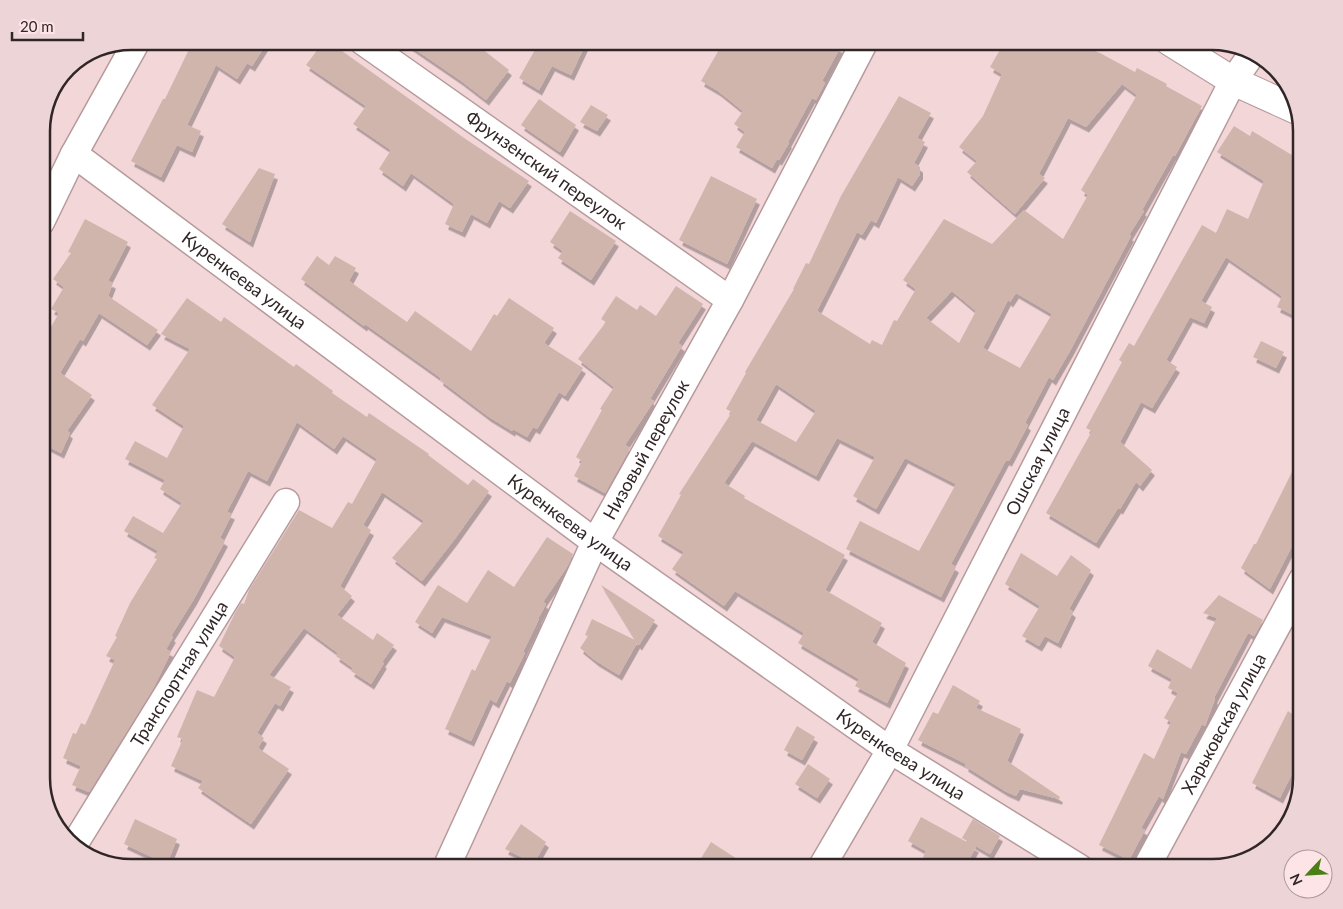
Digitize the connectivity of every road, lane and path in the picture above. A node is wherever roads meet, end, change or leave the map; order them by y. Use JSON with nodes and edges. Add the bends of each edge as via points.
{"nodes":[{"id":1,"x":132,"y":50,"type":"edge"},
{"id":2,"x":375,"y":50,"type":"edge"},
{"id":3,"x":860,"y":50,"type":"edge"},
{"id":4,"x":1184,"y":50,"type":"edge"},
{"id":5,"x":1249,"y":59,"type":"edge"},
{"id":6,"x":1233,"y":81,"type":"junction"},
{"id":7,"x":1289,"y":107,"type":"edge"},
{"id":8,"x":74,"y":154,"type":"junction"},
{"id":9,"x":50,"y":203,"type":"edge"},
{"id":10,"x":730,"y":300,"type":"junction"},
{"id":11,"x":286,"y":502,"type":"dead end"},
{"id":12,"x":595,"y":542,"type":"junction"},
{"id":13,"x":1293,"y":597,"type":"edge"},
{"id":14,"x":890,"y":750,"type":"junction"},
{"id":15,"x":78,"y":839,"type":"edge"},
{"id":16,"x":450,"y":859,"type":"edge"},
{"id":17,"x":826,"y":859,"type":"edge"},
{"id":18,"x":1066,"y":859,"type":"edge"},
{"id":19,"x":1151,"y":859,"type":"edge"}],
"edges":[{"from":1,"to":8,"type":"street"},
{"from":2,"to":10,"type":"street","name":"Фрунзенский переулок"},
{"from":3,"to":10,"type":"street","name":"Низовый переулок"},
{"from":4,"to":6,"type":"main road"},
{"from":5,"to":6,"type":"street","name":"Ошская улица"},
{"from":6,"to":7,"type":"main road"},
{"from":6,"to":14,"type":"street","name":"Ошская улица"},
{"from":8,"to":9,"type":"street"},
{"from":8,"to":12,"type":"street","name":"Куренкеева улица"},
{"from":10,"to":12,"type":"street","name":"Низовый переулок"},
{"from":11,"to":15,"type":"street","name":"Транспортная улица"},
{"from":12,"to":14,"type":"street","name":"Куренкеева улица"},
{"from":12,"to":16,"type":"street","name":"Низовый переулок"},
{"from":13,"to":19,"type":"street","name":"Харьковская улица"},
{"from":14,"to":17,"type":"street","name":"Ошская улица"},
{"from":14,"to":18,"type":"street","name":"Куренкеева улица"}]}
